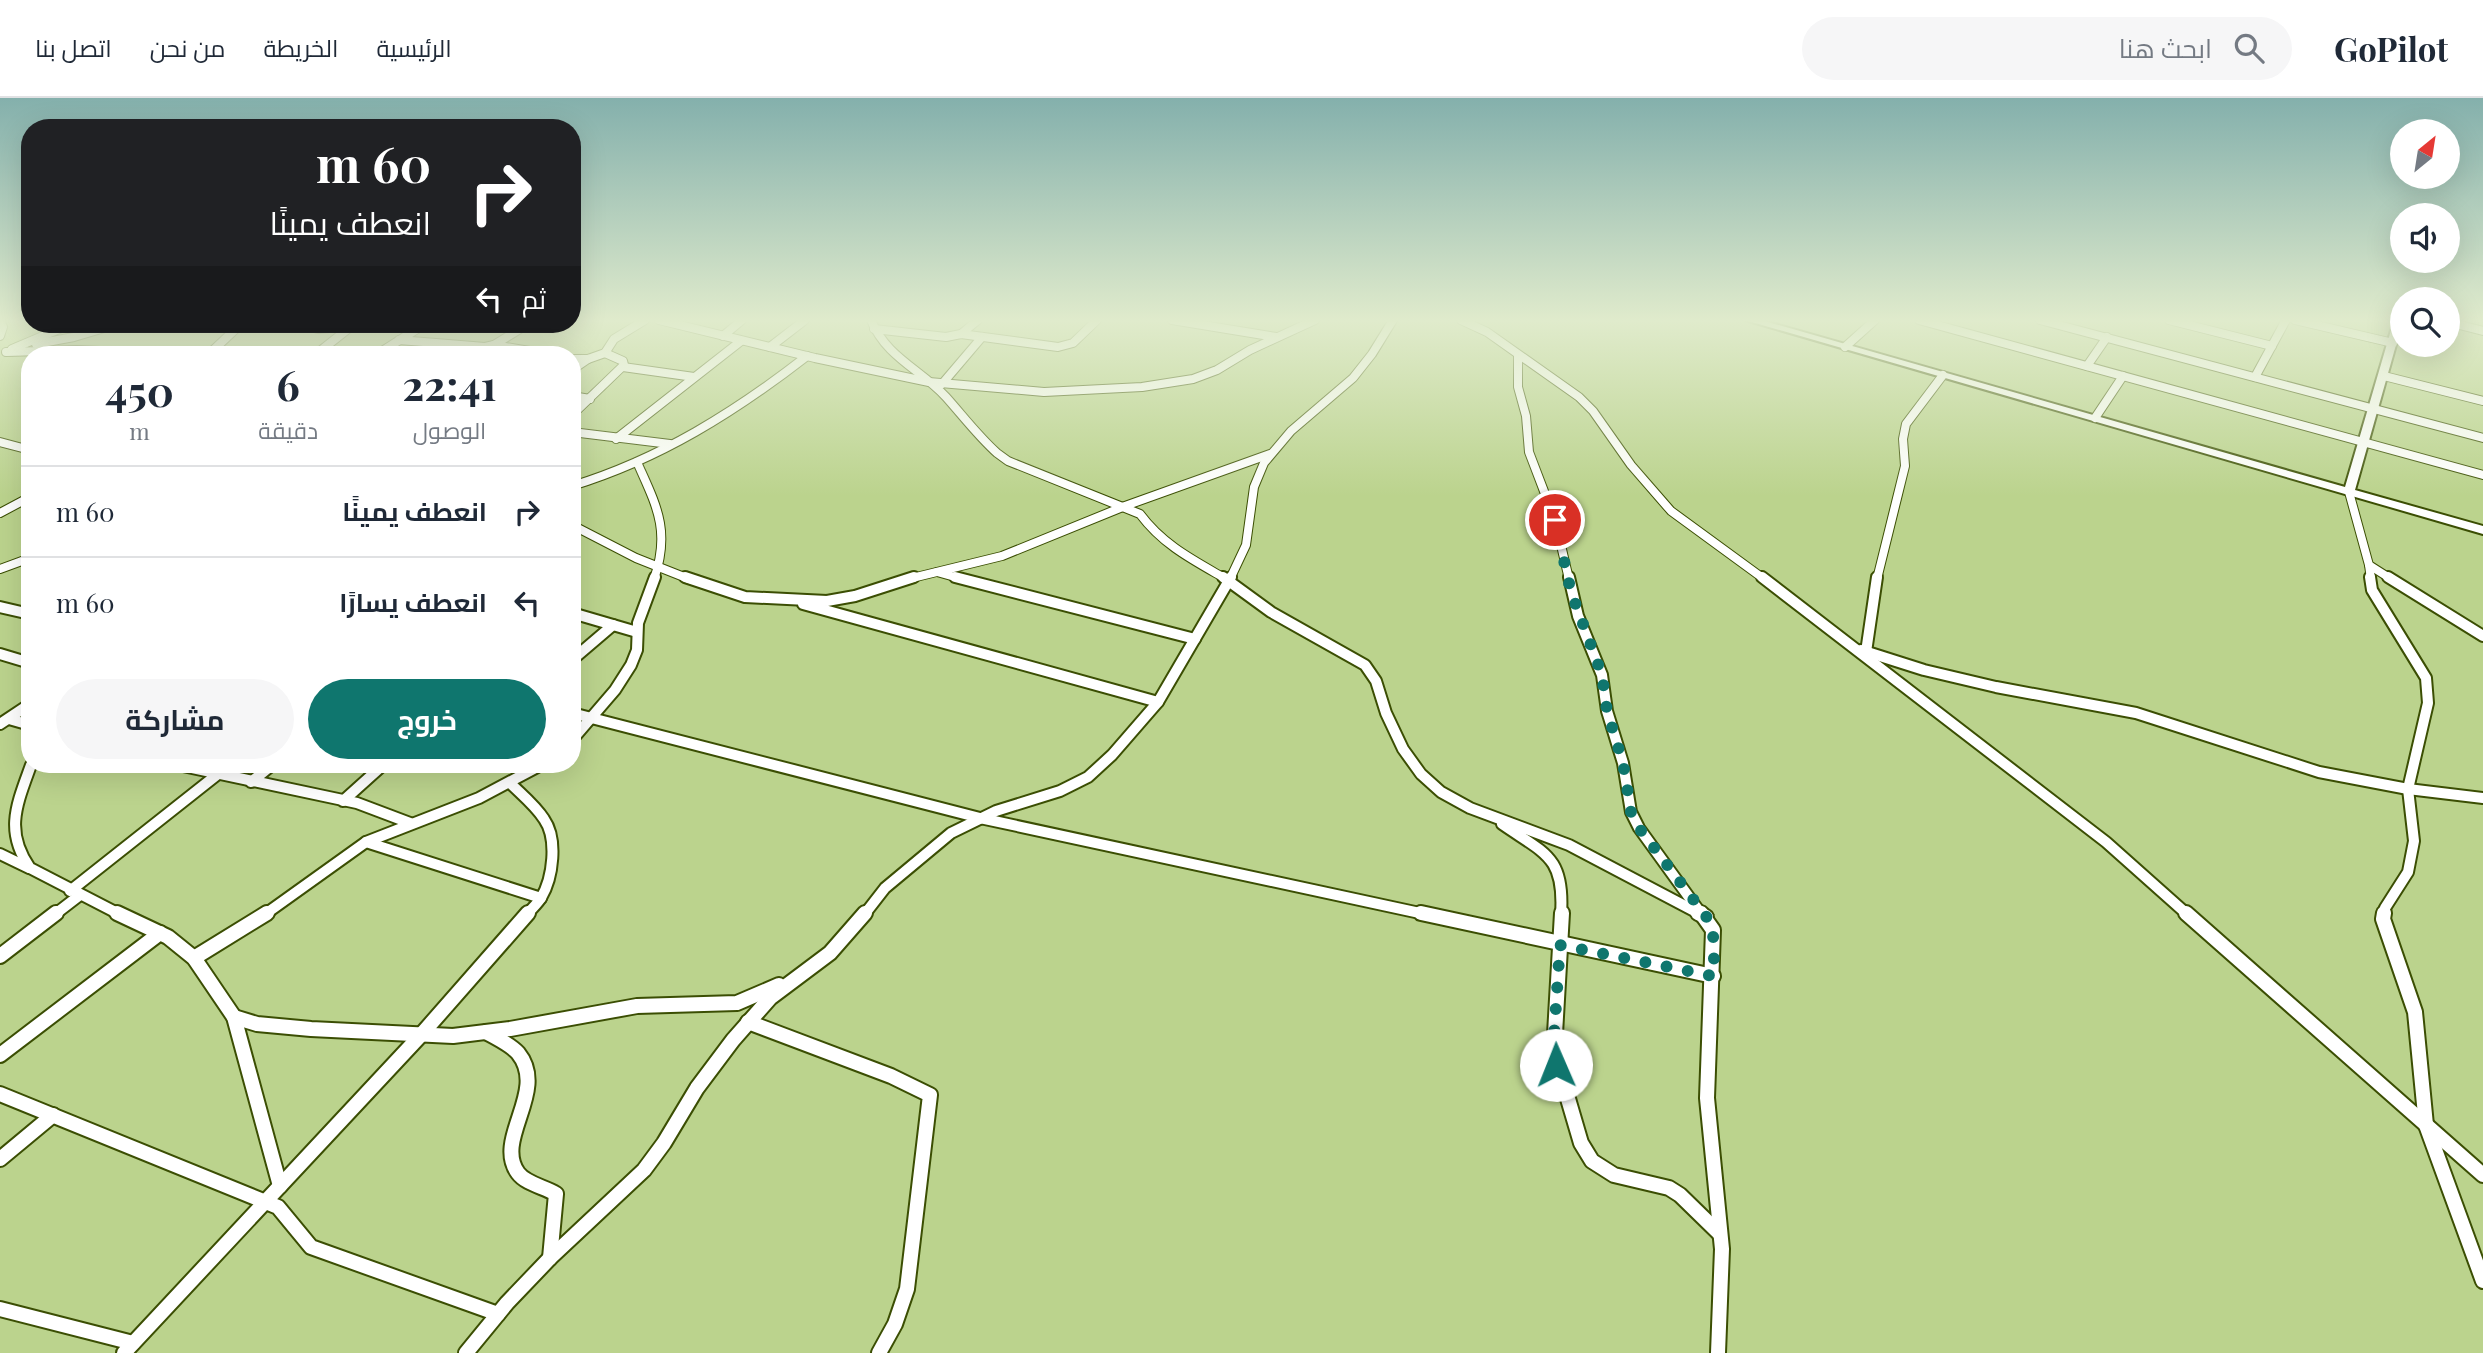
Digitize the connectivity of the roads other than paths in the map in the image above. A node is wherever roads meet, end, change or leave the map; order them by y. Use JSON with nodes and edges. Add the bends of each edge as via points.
{"nodes":[{"id":1,"x":611,"y":379,"type":"edge"},
{"id":2,"x":692,"y":379,"type":"edge"},
{"id":3,"x":778,"y":379,"type":"edge"},
{"id":4,"x":913,"y":379,"type":"edge"},
{"id":5,"x":924,"y":379,"type":"edge"},
{"id":6,"x":948,"y":379,"type":"edge"},
{"id":7,"x":1189,"y":379,"type":"edge"},
{"id":8,"x":1351,"y":379,"type":"edge"},
{"id":9,"x":1518,"y":379,"type":"edge"},
{"id":10,"x":1551,"y":379,"type":"edge"},
{"id":11,"x":1940,"y":379,"type":"edge"},
{"id":12,"x":1956,"y":379,"type":"edge"},
{"id":13,"x":2121,"y":379,"type":"edge"},
{"id":14,"x":2132,"y":379,"type":"edge"},
{"id":15,"x":2261,"y":379,"type":"edge"},
{"id":16,"x":2383,"y":379,"type":"edge"},
{"id":17,"x":2394,"y":379,"type":"edge"},
{"id":18,"x":929,"y":382,"type":"junction"},
{"id":19,"x":943,"y":384,"type":"junction"},
{"id":20,"x":581,"y":398,"type":"edge"},
{"id":21,"x":590,"y":399,"type":"junction"},
{"id":22,"x":2483,"y":401,"type":"edge"},
{"id":23,"x":581,"y":407,"type":"edge"},
{"id":24,"x":2374,"y":409,"type":"junction"},
{"id":25,"x":2095,"y":418,"type":"junction"},
{"id":26,"x":581,"y":433,"type":"edge"},
{"id":27,"x":2483,"y":438,"type":"edge"},
{"id":28,"x":616,"y":439,"type":"junction"},
{"id":29,"x":0,"y":442,"type":"edge"},
{"id":30,"x":2363,"y":442,"type":"junction"},
{"id":31,"x":673,"y":444,"type":"junction"},
{"id":32,"x":21,"y":448,"type":"edge"},
{"id":33,"x":1272,"y":453,"type":"junction"},
{"id":34,"x":636,"y":462,"type":"junction"},
{"id":35,"x":2483,"y":475,"type":"edge"},
{"id":36,"x":581,"y":483,"type":"edge"},
{"id":37,"x":2349,"y":492,"type":"junction"},
{"id":38,"x":21,"y":502,"type":"edge"},
{"id":39,"x":1125,"y":506,"type":"junction"},
{"id":40,"x":0,"y":513,"type":"edge"},
{"id":41,"x":581,"y":529,"type":"edge"},
{"id":42,"x":2483,"y":530,"type":"edge"},
{"id":43,"x":21,"y":561,"type":"edge"},
{"id":44,"x":2369,"y":565,"type":"junction"},
{"id":45,"x":658,"y":567,"type":"junction"},
{"id":46,"x":0,"y":569,"type":"edge"},
{"id":47,"x":933,"y":571,"type":"junction"},
{"id":48,"x":1229,"y":580,"type":"junction"},
{"id":49,"x":784,"y":599,"type":"junction"},
{"id":50,"x":0,"y":607,"type":"edge"},
{"id":51,"x":21,"y":612,"type":"edge"},
{"id":52,"x":581,"y":616,"type":"edge"},
{"id":53,"x":613,"y":625,"type":"junction"},
{"id":54,"x":637,"y":632,"type":"junction"},
{"id":55,"x":2483,"y":636,"type":"edge"},
{"id":56,"x":1195,"y":639,"type":"junction"},
{"id":57,"x":1852,"y":647,"type":"junction"},
{"id":58,"x":581,"y":652,"type":"edge"},
{"id":59,"x":1866,"y":652,"type":"junction"},
{"id":60,"x":0,"y":654,"type":"edge"},
{"id":61,"x":21,"y":660,"type":"edge"},
{"id":62,"x":1158,"y":702,"type":"junction"},
{"id":63,"x":21,"y":710,"type":"edge"},
{"id":64,"x":581,"y":715,"type":"edge"},
{"id":65,"x":590,"y":717,"type":"junction"},
{"id":66,"x":5,"y":722,"type":"edge"},
{"id":67,"x":581,"y":728,"type":"edge"},
{"id":68,"x":29,"y":773,"type":"edge"},
{"id":69,"x":214,"y":773,"type":"edge"},
{"id":70,"x":262,"y":773,"type":"edge"},
{"id":71,"x":374,"y":773,"type":"edge"},
{"id":72,"x":525,"y":773,"type":"edge"},
{"id":73,"x":218,"y":774,"type":"junction"},
{"id":74,"x":251,"y":782,"type":"junction"},
{"id":75,"x":510,"y":783,"type":"junction"},
{"id":76,"x":2408,"y":789,"type":"junction"},
{"id":77,"x":2483,"y":798,"type":"edge"},
{"id":78,"x":343,"y":801,"type":"junction"},
{"id":79,"x":1488,"y":815,"type":"junction"},
{"id":80,"x":979,"y":818,"type":"junction"},
{"id":81,"x":410,"y":823,"type":"junction"},
{"id":82,"x":366,"y":842,"type":"junction"},
{"id":83,"x":0,"y":855,"type":"edge"},
{"id":84,"x":30,"y":868,"type":"junction"},
{"id":85,"x":75,"y":893,"type":"junction"},
{"id":86,"x":541,"y":898,"type":"junction"},
{"id":87,"x":1706,"y":916,"type":"junction"},
{"id":88,"x":160,"y":933,"type":"junction"},
{"id":89,"x":1560,"y":945,"type":"junction"},
{"id":90,"x":0,"y":956,"type":"edge"},
{"id":91,"x":194,"y":958,"type":"junction"},
{"id":92,"x":1713,"y":976,"type":"junction"},
{"id":93,"x":791,"y":980,"type":"junction"},
{"id":94,"x":233,"y":1017,"type":"junction"},
{"id":95,"x":748,"y":1022,"type":"junction"},
{"id":96,"x":486,"y":1032,"type":"junction"},
{"id":97,"x":420,"y":1036,"type":"junction"},
{"id":98,"x":0,"y":1055,"type":"edge"},
{"id":99,"x":0,"y":1094,"type":"edge"},
{"id":100,"x":53,"y":1115,"type":"junction"},
{"id":101,"x":2426,"y":1125,"type":"junction"},
{"id":102,"x":0,"y":1159,"type":"edge"},
{"id":103,"x":2483,"y":1175,"type":"edge"},
{"id":104,"x":280,"y":1186,"type":"junction"},
{"id":105,"x":264,"y":1202,"type":"junction"},
{"id":106,"x":1720,"y":1234,"type":"junction"},
{"id":107,"x":550,"y":1258,"type":"junction"},
{"id":108,"x":2483,"y":1281,"type":"edge"},
{"id":109,"x":0,"y":1308,"type":"edge"},
{"id":110,"x":498,"y":1314,"type":"junction"},
{"id":111,"x":128,"y":1348,"type":"edge"},
{"id":112,"x":466,"y":1353,"type":"edge"},
{"id":113,"x":880,"y":1353,"type":"edge"},
{"id":114,"x":1718,"y":1353,"type":"edge"}],
"edges":[{"from":1,"to":21,"type":"street"},
{"from":2,"to":28,"type":"street"},
{"from":3,"to":31,"type":"street","via":[[750,401]]},
{"from":4,"to":18,"type":"street"},
{"from":5,"to":18,"type":"street"},
{"from":6,"to":19,"type":"street"},
{"from":7,"to":19,"type":"street","via":[[1142,387],[1033,392]]},
{"from":8,"to":33,"type":"street"},
{"from":9,"to":87,"type":"street","via":[[1529,452],[1555,520],[1578,616],[1602,675],[1631,812]]},
{"from":10,"to":57,"type":"street","via":[[1587,405],[1671,511]]},
{"from":11,"to":59,"type":"street","via":[[1906,424],[1905,466],[1878,572]]},
{"from":12,"to":25,"type":"street"},
{"from":13,"to":25,"type":"street"},
{"from":14,"to":30,"type":"street"},
{"from":15,"to":24,"type":"street"},
{"from":16,"to":24,"type":"street"},
{"from":17,"to":22,"type":"street"},
{"from":18,"to":19,"type":"street"},
{"from":18,"to":39,"type":"street","via":[[998,455]]},
{"from":20,"to":21,"type":"street"},
{"from":21,"to":23,"type":"street"},
{"from":24,"to":27,"type":"street"},
{"from":24,"to":30,"type":"street"},
{"from":25,"to":37,"type":"street"},
{"from":26,"to":28,"type":"street"},
{"from":28,"to":31,"type":"street"},
{"from":29,"to":32,"type":"street"},
{"from":30,"to":35,"type":"street"},
{"from":30,"to":37,"type":"street"},
{"from":31,"to":34,"type":"street"},
{"from":33,"to":39,"type":"street"},
{"from":33,"to":48,"type":"street","via":[[1249,496],[1244,551]]},
{"from":34,"to":36,"type":"street"},
{"from":34,"to":45,"type":"street","via":[[661,516]]},
{"from":37,"to":42,"type":"street"},
{"from":37,"to":44,"type":"street"},
{"from":38,"to":40,"type":"street"},
{"from":39,"to":47,"type":"street","via":[[1002,556]]},
{"from":39,"to":48,"type":"street","via":[[1140,514],[1161,540]]},
{"from":41,"to":45,"type":"street"},
{"from":43,"to":46,"type":"street"},
{"from":44,"to":55,"type":"street"},
{"from":44,"to":76,"type":"street","via":[[2372,590],[2426,678],[2428,703]]},
{"from":45,"to":49,"type":"street","via":[[724,593]]},
{"from":45,"to":54,"type":"street"},
{"from":47,"to":49,"type":"street","via":[[840,599]]},
{"from":47,"to":56,"type":"street"},
{"from":48,"to":56,"type":"street"},
{"from":48,"to":79,"type":"street","via":[[1271,612],[1372,671],[1387,714],[1415,767],[1442,791]]},
{"from":49,"to":62,"type":"street"},
{"from":50,"to":51,"type":"street"},
{"from":52,"to":53,"type":"street"},
{"from":53,"to":54,"type":"street"},
{"from":53,"to":58,"type":"street"},
{"from":54,"to":65,"type":"street","via":[[638,650],[631,665]]},
{"from":56,"to":62,"type":"street"},
{"from":57,"to":59,"type":"street"},
{"from":57,"to":101,"type":"street","via":[[2106,842]]},
{"from":59,"to":76,"type":"street","via":[[1996,687],[2136,713],[2300,766]]},
{"from":60,"to":61,"type":"street"},
{"from":62,"to":80,"type":"street","via":[[1088,776],[1060,791]]},
{"from":63,"to":66,"type":"street"},
{"from":64,"to":65,"type":"street"},
{"from":65,"to":67,"type":"street"},
{"from":65,"to":80,"type":"street"},
{"from":68,"to":84,"type":"street","via":[[13,824],[16,842]]},
{"from":69,"to":73,"type":"street"},
{"from":70,"to":74,"type":"street"},
{"from":71,"to":78,"type":"street"},
{"from":72,"to":75,"type":"street"},
{"from":73,"to":74,"type":"street"},
{"from":73,"to":85,"type":"street"},
{"from":74,"to":78,"type":"street"},
{"from":75,"to":81,"type":"street"},
{"from":75,"to":86,"type":"street","via":[[549,828],[551,875]]},
{"from":76,"to":77,"type":"street"},
{"from":76,"to":101,"type":"street","via":[[2414,841],[2408,872],[2383,919],[2415,1012]]},
{"from":78,"to":81,"type":"street"},
{"from":79,"to":87,"type":"street","via":[[1551,837]]},
{"from":79,"to":89,"type":"street","via":[[1552,859],[1563,887]]},
{"from":80,"to":89,"type":"street"},
{"from":80,"to":93,"type":"street","via":[[925,852],[885,888],[830,953]]},
{"from":81,"to":82,"type":"street"},
{"from":82,"to":86,"type":"street"},
{"from":82,"to":91,"type":"street","via":[[269,912]]},
{"from":83,"to":84,"type":"street"},
{"from":84,"to":85,"type":"street"},
{"from":85,"to":88,"type":"street"},
{"from":85,"to":90,"type":"street"},
{"from":86,"to":97,"type":"street"},
{"from":87,"to":92,"type":"street","via":[[1715,941]]},
{"from":88,"to":91,"type":"street"},
{"from":88,"to":98,"type":"street"},
{"from":89,"to":92,"type":"street"},
{"from":89,"to":106,"type":"street","via":[[1553,1051],[1581,1143],[1592,1161],[1614,1175],[1655,1182],[1680,1195]]},
{"from":91,"to":94,"type":"street"},
{"from":92,"to":106,"type":"street","via":[[1707,1098]]},
{"from":93,"to":95,"type":"street"},
{"from":93,"to":96,"type":"street","via":[[737,1003],[637,1006]]},
{"from":94,"to":97,"type":"street","via":[[271,1026]]},
{"from":94,"to":104,"type":"street"},
{"from":95,"to":107,"type":"street","via":[[696,1088],[644,1170]]},
{"from":95,"to":113,"type":"street","via":[[891,1076],[930,1096],[906,1289]]},
{"from":96,"to":97,"type":"street"},
{"from":96,"to":107,"type":"street","via":[[517,1052],[527,1066],[529,1081],[512,1158],[520,1175],[556,1194]]},
{"from":97,"to":104,"type":"street"},
{"from":99,"to":100,"type":"street"},
{"from":100,"to":102,"type":"street"},
{"from":100,"to":105,"type":"street"},
{"from":101,"to":103,"type":"street"},
{"from":101,"to":108,"type":"street"},
{"from":104,"to":105,"type":"street"},
{"from":105,"to":110,"type":"street","via":[[281,1209],[311,1247]]},
{"from":105,"to":111,"type":"street"},
{"from":106,"to":114,"type":"street"},
{"from":107,"to":110,"type":"street"},
{"from":109,"to":111,"type":"street"},
{"from":110,"to":112,"type":"street"}]}
